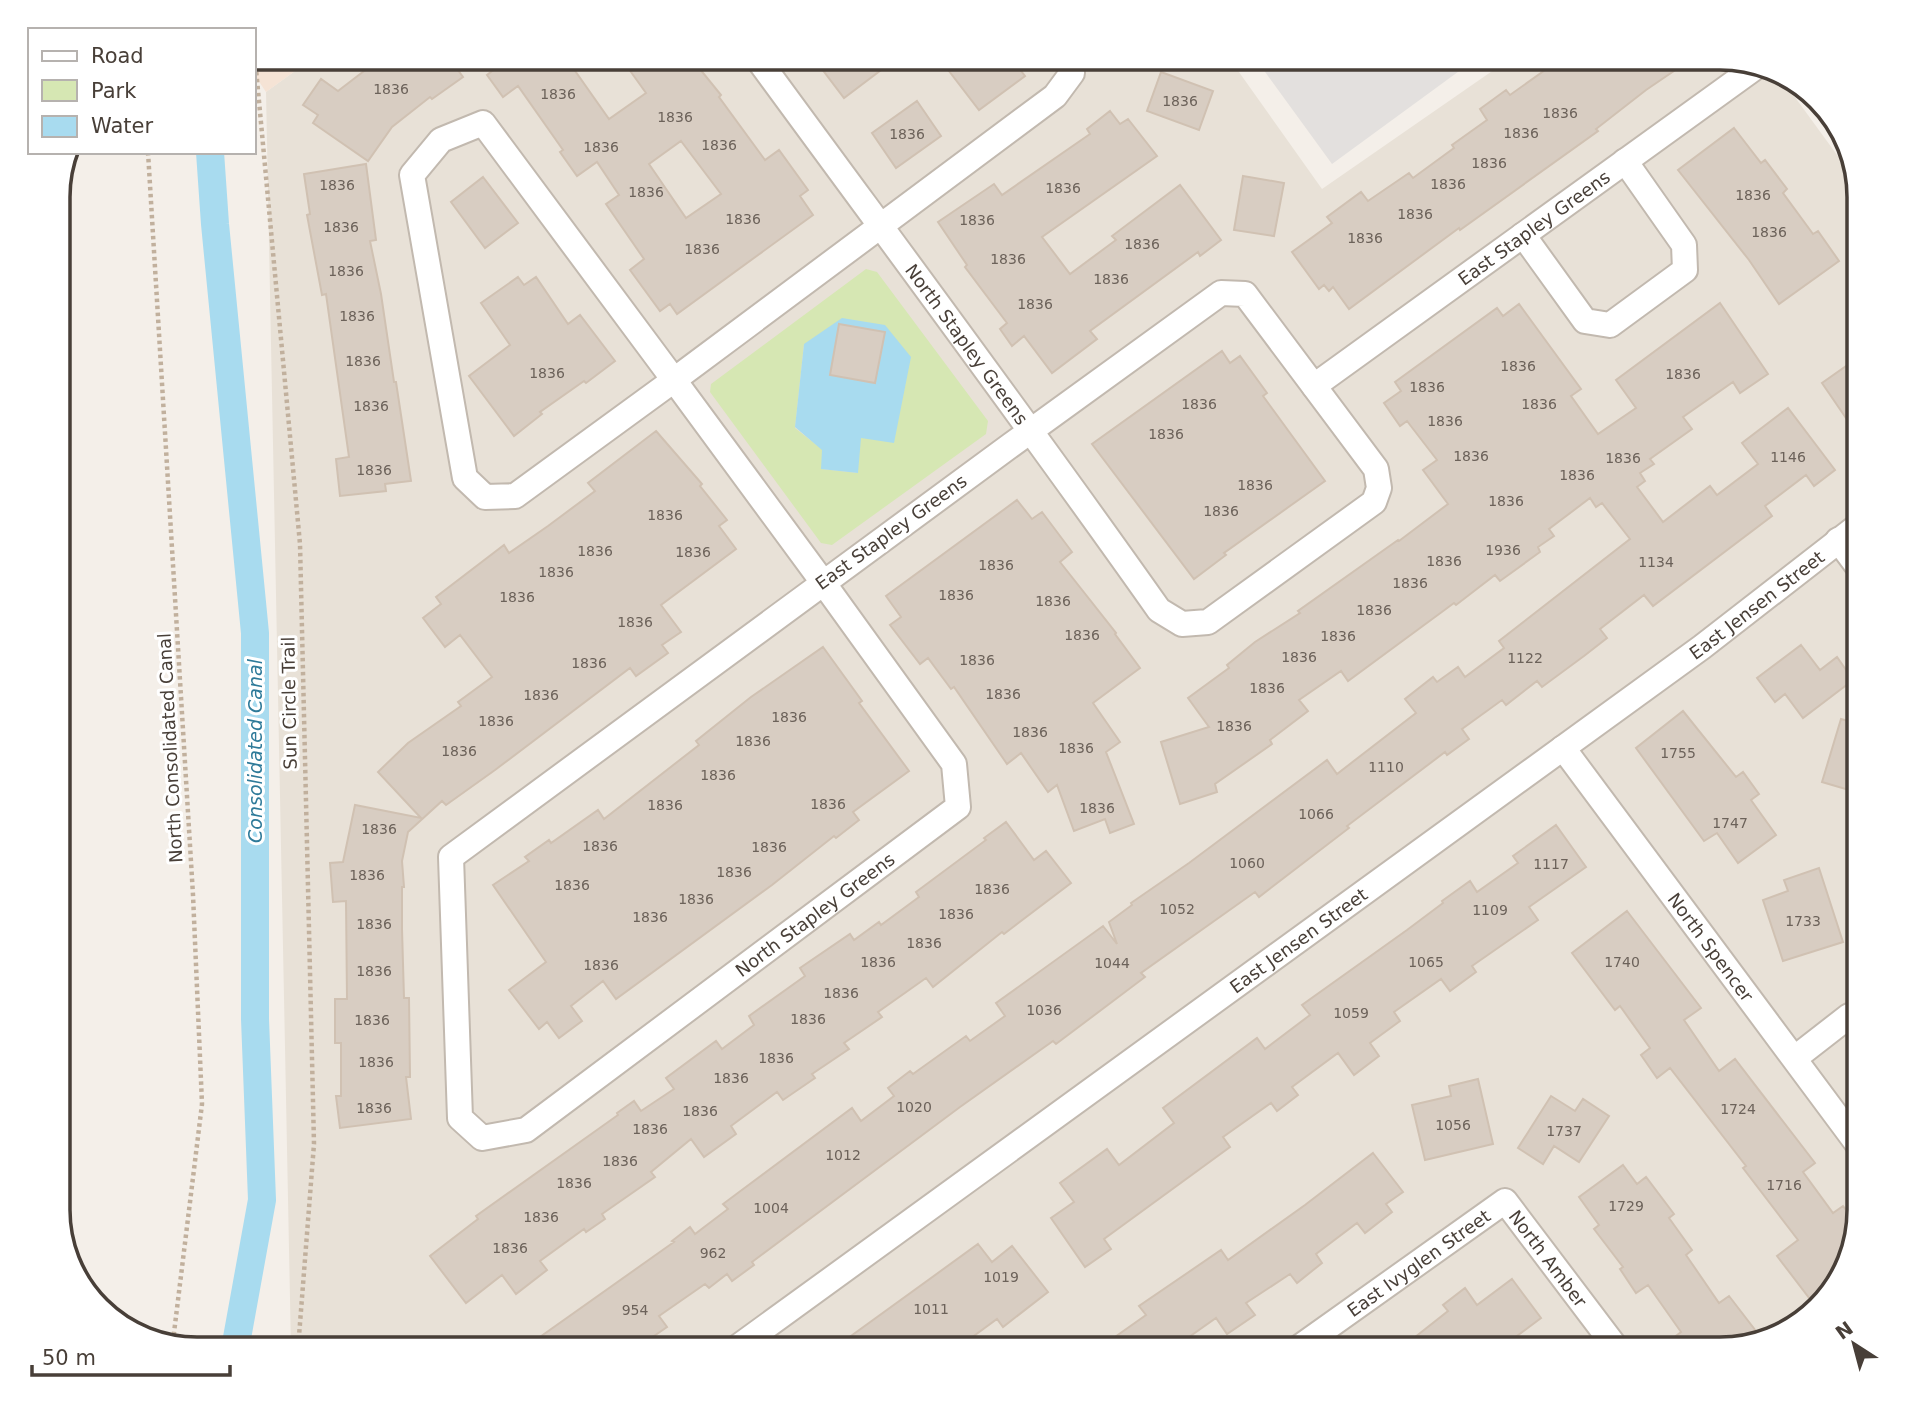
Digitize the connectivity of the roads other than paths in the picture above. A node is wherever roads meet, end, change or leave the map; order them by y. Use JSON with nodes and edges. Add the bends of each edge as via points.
{"nodes":[{"id":1,"x":766,"y":70,"type":"edge"},
{"id":2,"x":1069,"y":70,"type":"edge"},
{"id":3,"x":1747,"y":73,"type":"edge"},
{"id":4,"x":1625,"y":161,"type":"junction"},
{"id":5,"x":880,"y":227,"type":"junction"},
{"id":6,"x":1523,"y":235,"type":"junction"},
{"id":7,"x":674,"y":380,"type":"junction"},
{"id":8,"x":1314,"y":386,"type":"junction"},
{"id":9,"x":1032,"y":429,"type":"junction"},
{"id":10,"x":1847,"y":534,"type":"edge"},
{"id":11,"x":1838,"y":540,"type":"junction"},
{"id":12,"x":1847,"y":552,"type":"edge"},
{"id":13,"x":822,"y":581,"type":"junction"},
{"id":14,"x":1182,"y":624,"type":"joint"},
{"id":15,"x":1563,"y":748,"type":"junction"},
{"id":16,"x":451,"y":857,"type":"joint"},
{"id":17,"x":1847,"y":1018,"type":"edge"},
{"id":18,"x":1795,"y":1058,"type":"junction"},
{"id":19,"x":1847,"y":1130,"type":"edge"},
{"id":20,"x":1505,"y":1200,"type":"joint"},
{"id":21,"x":752,"y":1337,"type":"edge"},
{"id":22,"x":1314,"y":1337,"type":"edge"},
{"id":23,"x":1608,"y":1337,"type":"edge"}],
"edges":[{"from":1,"to":5,"type":"street","name":"North Stapley Greens"},
{"from":2,"to":5,"type":"street","via":[[1055,96]]},
{"from":3,"to":4,"type":"street","name":"East Stapley Greens"},
{"from":4,"to":6,"type":"street","name":"East Stapley Greens"},
{"from":4,"to":6,"type":"street","via":[[1684,245],[1685,270],[1610,325],[1585,320]]},
{"from":5,"to":7,"type":"street"},
{"from":5,"to":9,"type":"street","name":"North Stapley Greens"},
{"from":6,"to":8,"type":"street","name":"East Stapley Greens"},
{"from":7,"to":7,"type":"street","via":[[515,496],[485,497],[465,478],[412,176],[441,140],[483,123]]},
{"from":7,"to":13,"type":"street","name":"North Stapley Greens"},
{"from":8,"to":9,"type":"street","name":"East Stapley Greens","via":[[1245,294],[1221,293]]},
{"from":8,"to":14,"type":"street","name":"East Stapley Greens","via":[[1376,470],[1379,488],[1374,502],[1208,622]]},
{"from":9,"to":13,"type":"street","name":"East Stapley Greens"},
{"from":9,"to":14,"type":"street","name":"North Stapley Greens","via":[[1159,610]]},
{"from":10,"to":11,"type":"street","name":"East Jensen Street"},
{"from":11,"to":12,"type":"street"},
{"from":11,"to":15,"type":"street","name":"East Jensen Street"},
{"from":13,"to":16,"type":"street","name":"East Stapley Greens"},
{"from":13,"to":16,"type":"street","name":"North Stapley Greens","via":[[954,764],[958,807],[526,1130],[482,1138],[460,1118]]},
{"from":15,"to":18,"type":"street","name":"North Spencer"},
{"from":15,"to":21,"type":"street","name":"East Jensen Street"},
{"from":17,"to":18,"type":"street"},
{"from":18,"to":19,"type":"street","name":"North Spencer"},
{"from":20,"to":22,"type":"street","name":"East Ivyglen Street"},
{"from":20,"to":23,"type":"street","name":"North Amber"}]}
